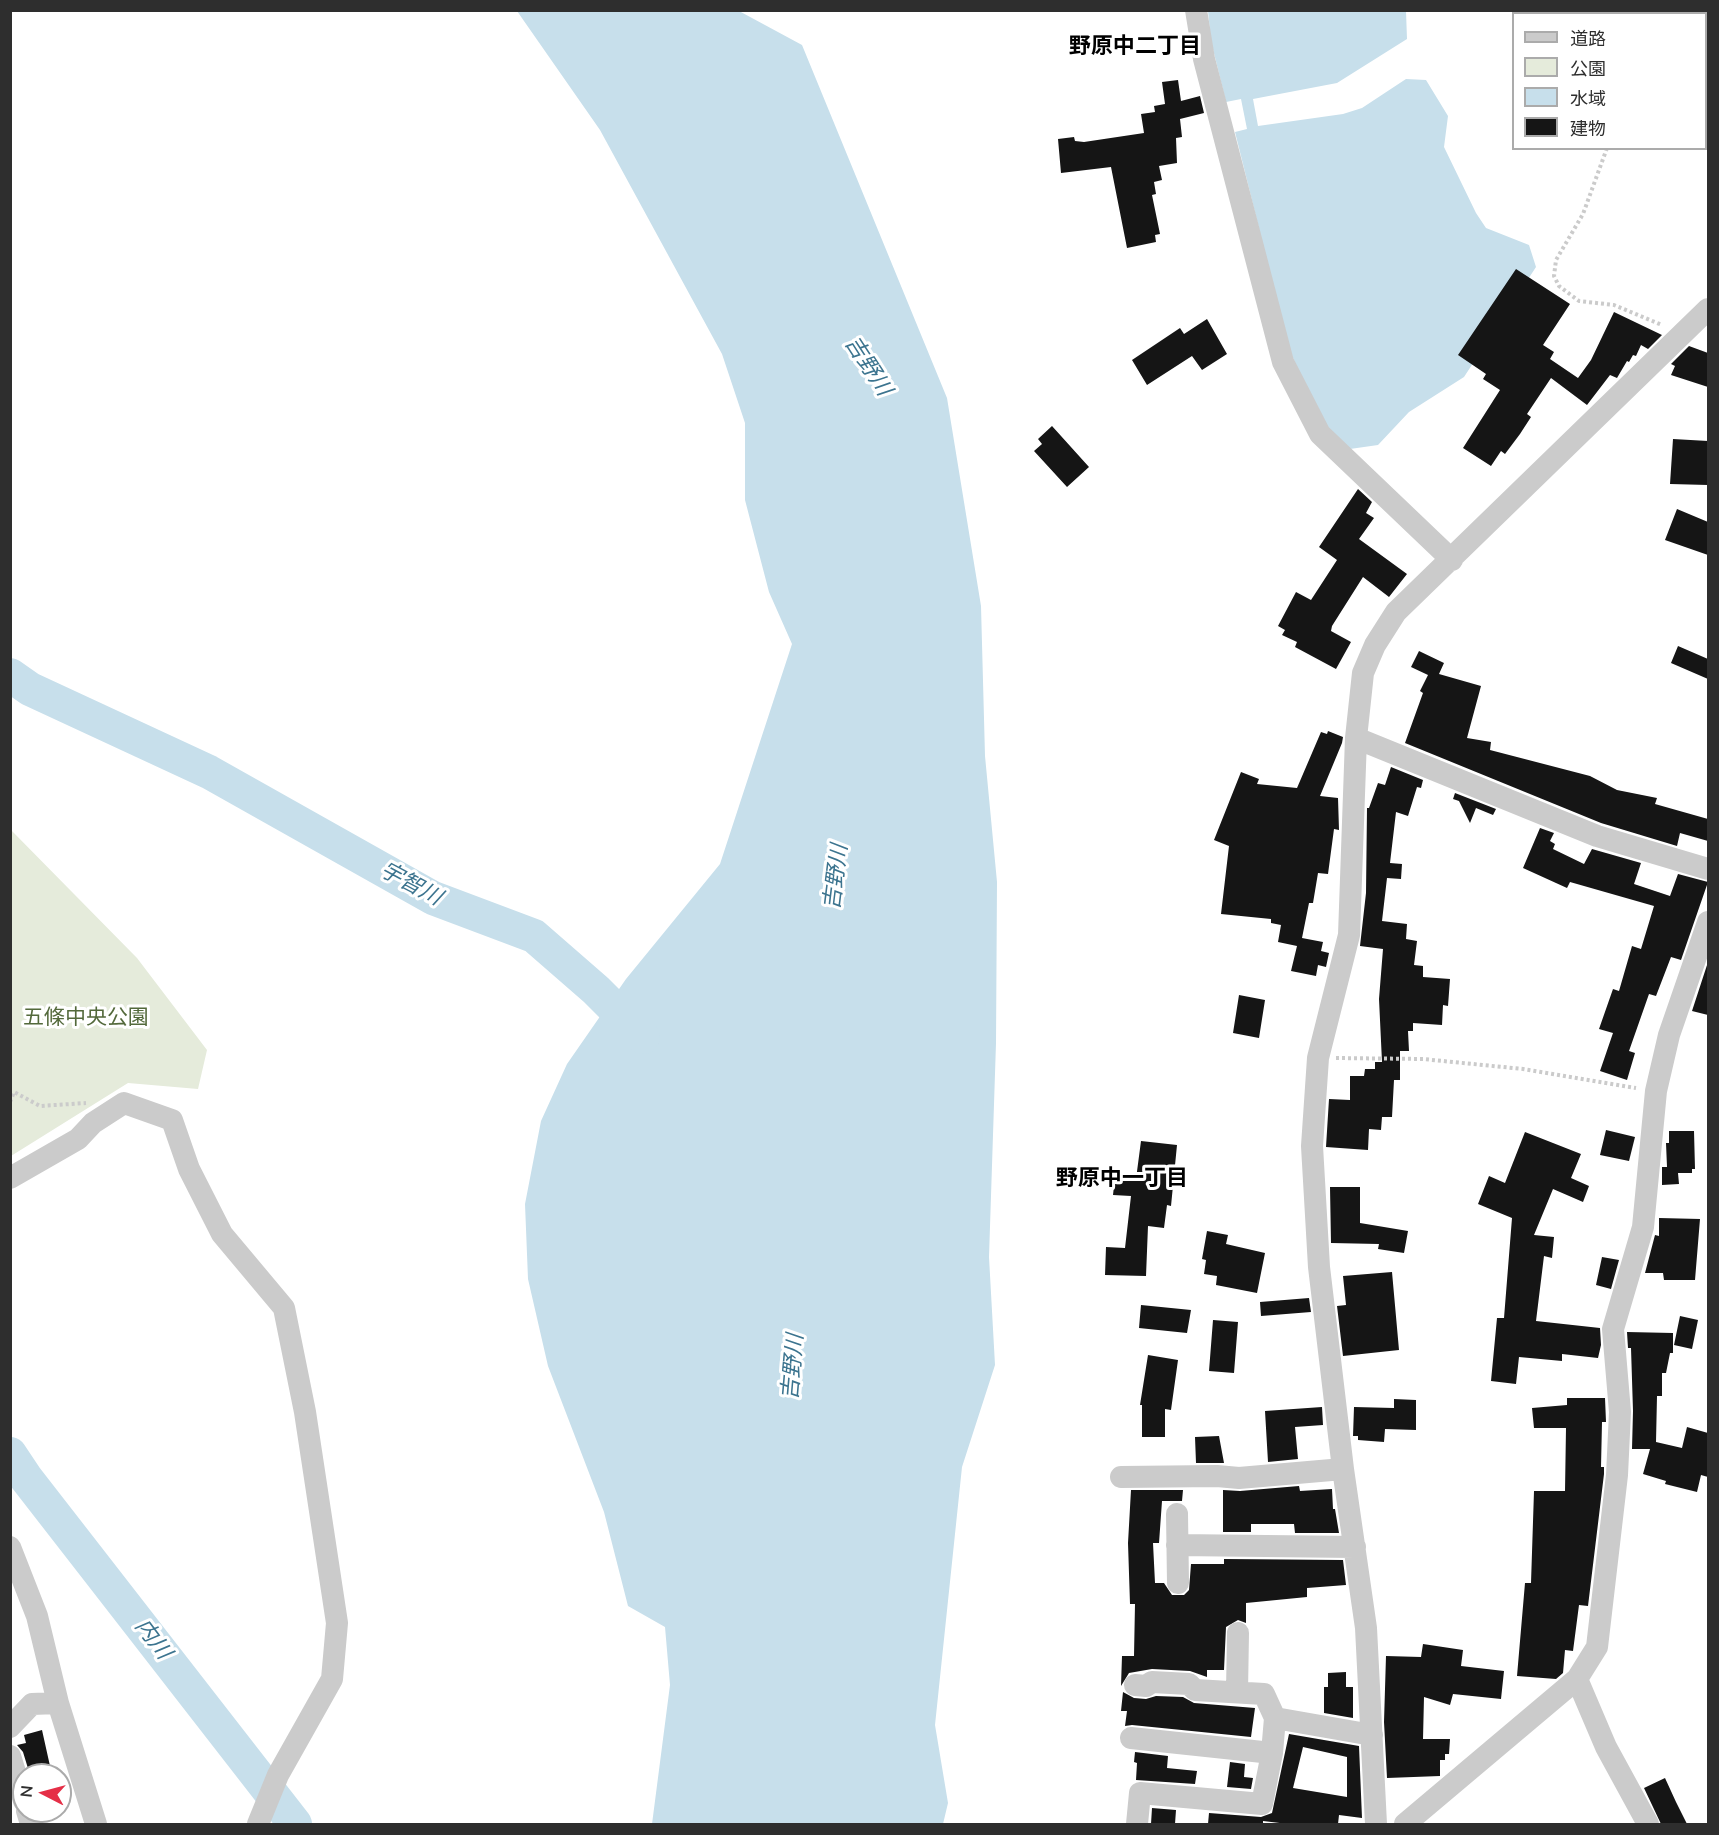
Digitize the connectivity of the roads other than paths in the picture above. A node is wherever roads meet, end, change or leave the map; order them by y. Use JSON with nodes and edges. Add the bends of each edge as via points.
{"nodes":[{"id":1,"x":1196,"y":10,"type":"edge"},
{"id":2,"x":1708,"y":309,"type":"edge"},
{"id":3,"x":1452,"y":560,"type":"junction"},
{"id":4,"x":1356,"y":738,"type":"junction"},
{"id":5,"x":1708,"y":869,"type":"edge"},
{"id":6,"x":1708,"y":922,"type":"edge"},
{"id":7,"x":10,"y":1178,"type":"edge"},
{"id":8,"x":1343,"y":1469,"type":"junction"},
{"id":9,"x":1121,"y":1477,"type":"dead end"},
{"id":10,"x":1177,"y":1514,"type":"dead end"},
{"id":11,"x":1177,"y":1545,"type":"junction"},
{"id":12,"x":10,"y":1547,"type":"edge"},
{"id":13,"x":1355,"y":1547,"type":"junction"},
{"id":14,"x":1178,"y":1583,"type":"dead end"},
{"id":15,"x":1238,"y":1634,"type":"dead end"},
{"id":16,"x":1577,"y":1679,"type":"junction"},
{"id":17,"x":1135,"y":1686,"type":"dead end"},
{"id":18,"x":1237,"y":1692,"type":"junction"},
{"id":19,"x":58,"y":1702,"type":"junction"},
{"id":20,"x":1275,"y":1718,"type":"junction"},
{"id":21,"x":10,"y":1726,"type":"edge"},
{"id":22,"x":1372,"y":1736,"type":"junction"},
{"id":23,"x":1131,"y":1738,"type":"dead end"},
{"id":24,"x":1272,"y":1753,"type":"junction"},
{"id":25,"x":96,"y":1824,"type":"edge"},
{"id":26,"x":258,"y":1824,"type":"edge"},
{"id":27,"x":1137,"y":1824,"type":"edge"},
{"id":28,"x":1376,"y":1824,"type":"edge"},
{"id":29,"x":1405,"y":1824,"type":"edge"},
{"id":30,"x":1648,"y":1824,"type":"edge"}],
"edges":[{"from":1,"to":3,"type":"street","via":[[1204,59],[1283,362],[1320,434]]},
{"from":2,"to":3,"type":"street"},
{"from":3,"to":4,"type":"street","via":[[1396,612],[1375,645],[1363,673]]},
{"from":4,"to":5,"type":"street","via":[[1597,836]]},
{"from":4,"to":8,"type":"street","via":[[1349,935],[1318,1058],[1312,1146],[1319,1267]]},
{"from":6,"to":16,"type":"street","via":[[1669,1035],[1656,1091],[1643,1227],[1613,1329],[1620,1412],[1617,1474],[1597,1647]]},
{"from":7,"to":26,"type":"street","via":[[78,1138],[124,1103],[172,1120],[189,1169],[222,1234],[284,1308],[305,1412],[337,1623],[332,1679],[278,1775]]},
{"from":8,"to":9,"type":"street","via":[[1239,1478]]},
{"from":8,"to":13,"type":"street"},
{"from":10,"to":11,"type":"street"},
{"from":11,"to":13,"type":"street"},
{"from":11,"to":14,"type":"street"},
{"from":12,"to":19,"type":"street","via":[[37,1616]]},
{"from":13,"to":22,"type":"street","via":[[1366,1628]]},
{"from":15,"to":18,"type":"street"},
{"from":16,"to":29,"type":"street"},
{"from":16,"to":30,"type":"street","via":[[1606,1747]]},
{"from":17,"to":18,"type":"street","via":[[1152,1682],[1189,1684],[1195,1690]]},
{"from":18,"to":20,"type":"street","via":[[1264,1694]]},
{"from":19,"to":21,"type":"street","via":[[32,1704]]},
{"from":19,"to":25,"type":"street"},
{"from":20,"to":22,"type":"street"},
{"from":20,"to":24,"type":"street"},
{"from":22,"to":28,"type":"street"},
{"from":23,"to":24,"type":"street"},
{"from":24,"to":27,"type":"street","via":[[1262,1804],[1140,1792]]}]}
